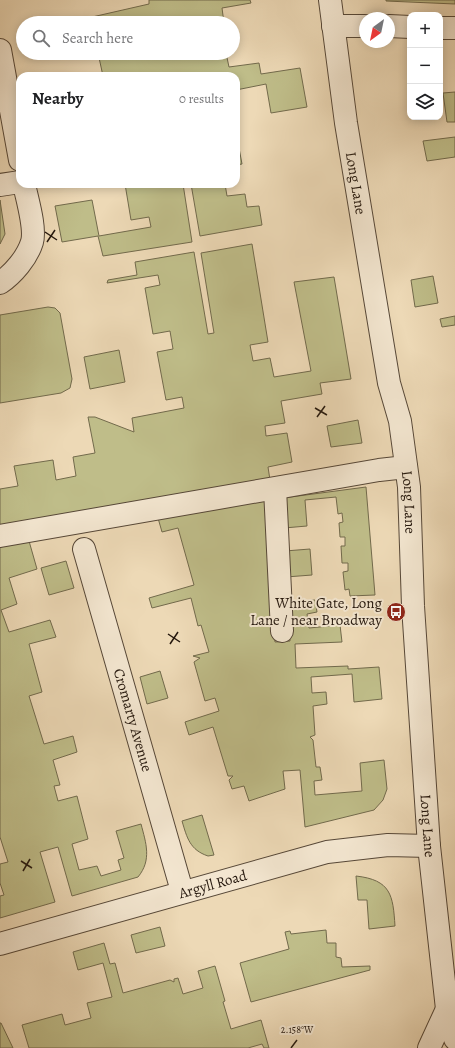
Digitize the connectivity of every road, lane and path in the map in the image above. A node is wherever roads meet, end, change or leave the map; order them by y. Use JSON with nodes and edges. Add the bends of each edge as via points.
{"nodes":[{"id":1,"x":330,"y":0,"type":"edge"},
{"id":2,"x":333,"y":26,"type":"junction"},
{"id":3,"x":359,"y":26,"type":"edge"},
{"id":4,"x":395,"y":26,"type":"edge"},
{"id":5,"x":407,"y":27,"type":"edge"},
{"id":6,"x":443,"y":28,"type":"edge"},
{"id":7,"x":455,"y":28,"type":"edge"},
{"id":8,"x":0,"y":50,"type":"edge"},
{"id":9,"x":16,"y":138,"type":"edge"},
{"id":10,"x":16,"y":183,"type":"edge"},
{"id":11,"x":0,"y":185,"type":"edge"},
{"id":12,"x":25,"y":188,"type":"edge"},
{"id":13,"x":0,"y":283,"type":"edge"},
{"id":14,"x":406,"y":467,"type":"junction"},
{"id":15,"x":275,"y":488,"type":"junction"},
{"id":16,"x":0,"y":536,"type":"edge"},
{"id":17,"x":84,"y":549,"type":"dead end"},
{"id":18,"x":282,"y":631,"type":"dead end"},
{"id":19,"x":429,"y":846,"type":"junction"},
{"id":20,"x":182,"y":891,"type":"junction"},
{"id":21,"x":0,"y":944,"type":"edge"},
{"id":22,"x":451,"y":1012,"type":"edge"},
{"id":23,"x":455,"y":1039,"type":"edge"},
{"id":24,"x":429,"y":1048,"type":"edge"}],
"edges":[{"from":1,"to":2,"type":"street","name":"Long Lane"},
{"from":2,"to":3,"type":"street"},
{"from":2,"to":14,"type":"street","name":"Long Lane","via":[[346,123],[389,382],[400,421]]},
{"from":4,"to":5,"type":"street"},
{"from":6,"to":7,"type":"street"},
{"from":8,"to":9,"type":"street"},
{"from":10,"to":11,"type":"street"},
{"from":12,"to":13,"type":"street","via":[[32,242],[17,268]]},
{"from":14,"to":15,"type":"street"},
{"from":14,"to":19,"type":"street","name":"Long Lane"},
{"from":15,"to":16,"type":"street"},
{"from":15,"to":18,"type":"street"},
{"from":17,"to":20,"type":"street","name":"Cromarty Avenue"},
{"from":19,"to":20,"type":"street","name":"Argyll Road","via":[[388,845],[327,852]]},
{"from":19,"to":22,"type":"street","name":"Long Lane"},
{"from":20,"to":21,"type":"street","name":"Argyll Road"},
{"from":22,"to":23,"type":"street","name":"Long Lane"},
{"from":22,"to":24,"type":"street"}]}
